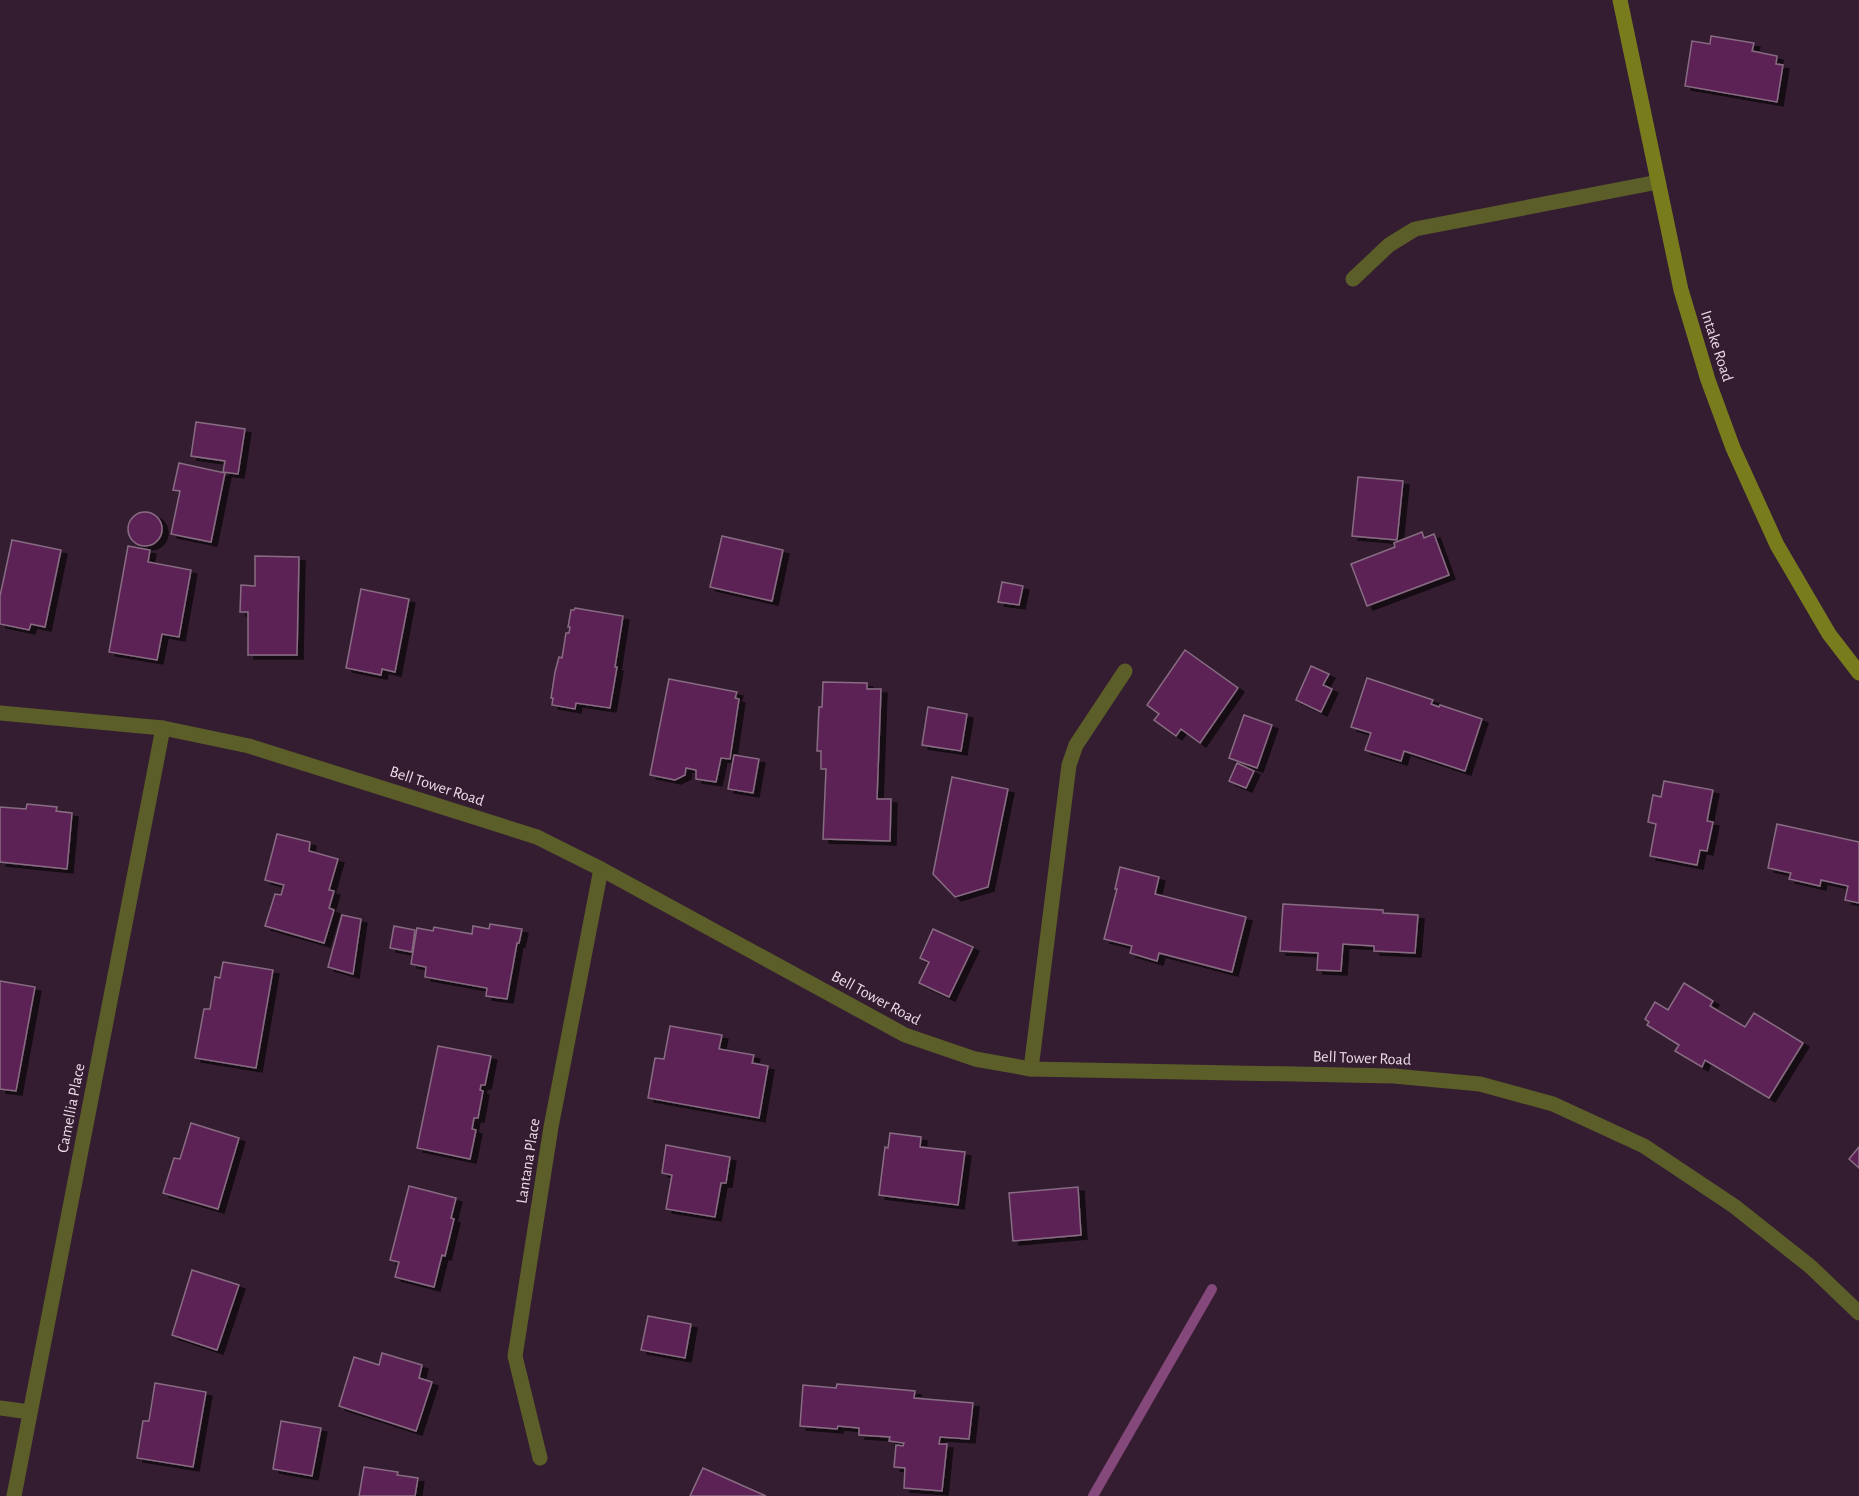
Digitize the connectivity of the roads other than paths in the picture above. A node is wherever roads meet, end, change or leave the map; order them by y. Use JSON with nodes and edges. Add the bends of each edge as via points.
{"nodes":[{"id":1,"x":1620,"y":0,"type":"edge"},
{"id":2,"x":1658,"y":182,"type":"junction"},
{"id":3,"x":1353,"y":279,"type":"dead end"},
{"id":4,"x":1125,"y":671,"type":"dead end"},
{"id":5,"x":1859,"y":673,"type":"edge"},
{"id":6,"x":0,"y":712,"type":"edge"},
{"id":7,"x":163,"y":728,"type":"junction"},
{"id":8,"x":601,"y":869,"type":"junction"},
{"id":9,"x":1031,"y":1069,"type":"junction"},
{"id":10,"x":1859,"y":1313,"type":"edge"},
{"id":11,"x":0,"y":1408,"type":"edge"},
{"id":12,"x":30,"y":1412,"type":"junction"},
{"id":13,"x":540,"y":1458,"type":"dead end"},
{"id":14,"x":14,"y":1496,"type":"edge"}],
"edges":[{"from":1,"to":2,"type":"street","name":"Intake Road"},
{"from":2,"to":3,"type":"street","via":[[1415,229],[1389,245]]},
{"from":2,"to":5,"type":"street","name":"Intake Road","via":[[1681,290],[1733,448],[1777,545],[1829,634]]},
{"from":4,"to":9,"type":"street","via":[[1076,745],[1069,765]]},
{"from":6,"to":7,"type":"street","name":"Bell Tower Road"},
{"from":7,"to":8,"type":"street","name":"Bell Tower Road","via":[[249,746],[526,833]]},
{"from":7,"to":12,"type":"street","name":"Camellia Place"},
{"from":8,"to":9,"type":"street","name":"Bell Tower Road","via":[[905,1035],[975,1059]]},
{"from":8,"to":13,"type":"street","name":"Lantana Place","via":[[551,1127],[515,1356]]},
{"from":9,"to":10,"type":"street","name":"Bell Tower Road","via":[[1394,1076],[1480,1084],[1552,1104],[1644,1146],[1734,1206],[1811,1267]]},
{"from":11,"to":12,"type":"street"},
{"from":12,"to":14,"type":"street","name":"Camellia Place"}]}
